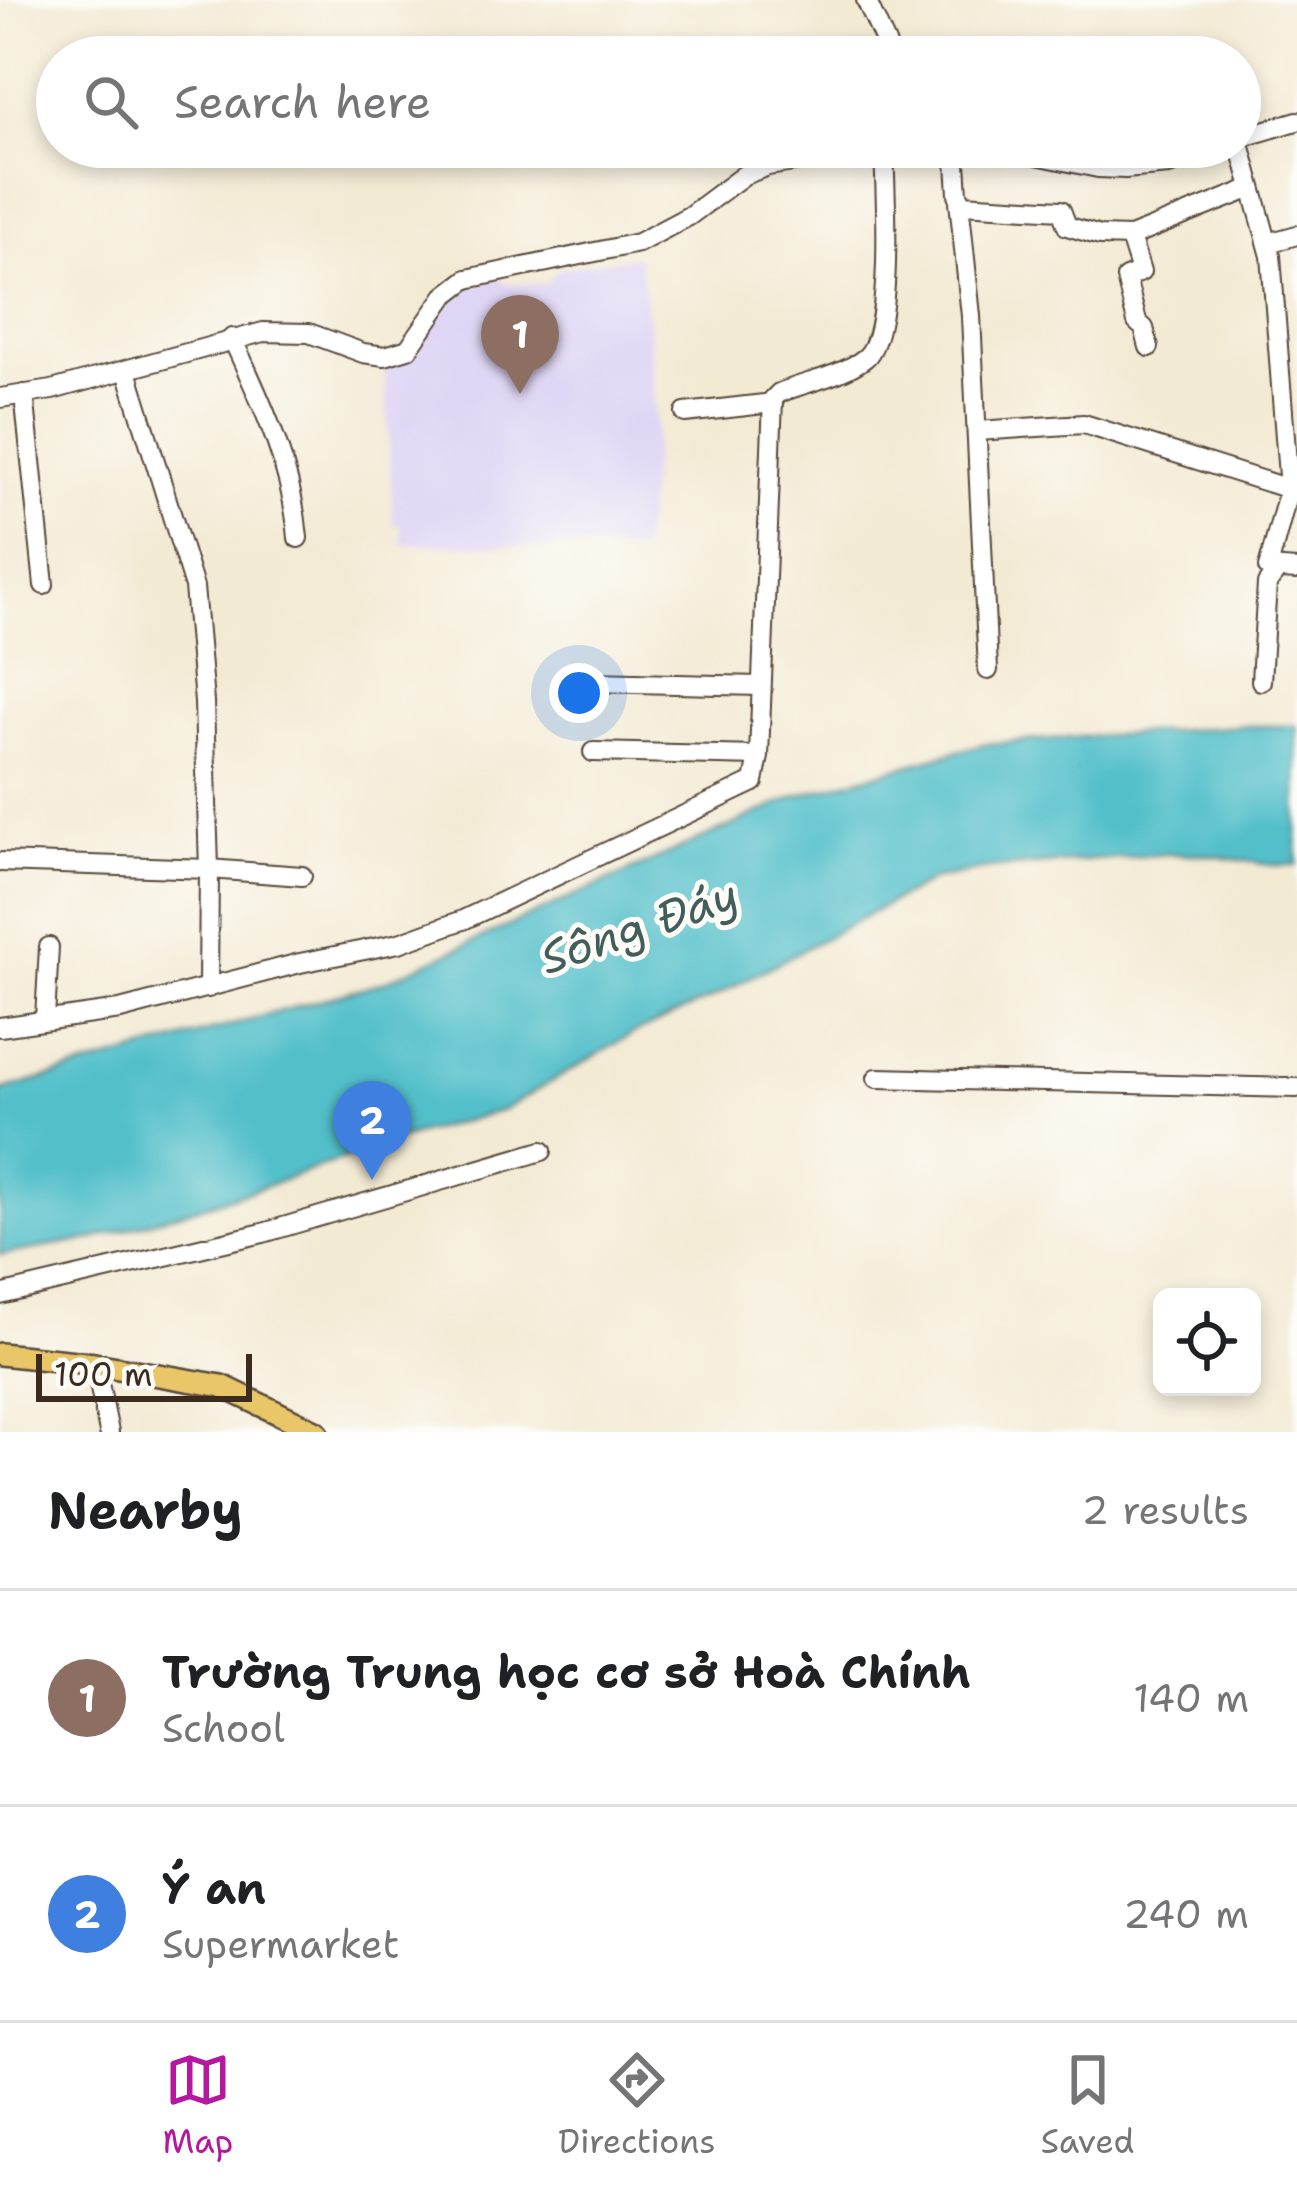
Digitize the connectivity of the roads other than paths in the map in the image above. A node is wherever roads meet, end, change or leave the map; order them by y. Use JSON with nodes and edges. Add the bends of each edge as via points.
{"nodes":[{"id":1,"x":866,"y":0,"type":"edge"},
{"id":2,"x":882,"y":36,"type":"edge"},
{"id":3,"x":1297,"y":121,"type":"edge"},
{"id":4,"x":1261,"y":134,"type":"edge"},
{"id":5,"x":763,"y":168,"type":"edge"},
{"id":6,"x":890,"y":168,"type":"edge"},
{"id":7,"x":957,"y":168,"type":"edge"},
{"id":8,"x":1247,"y":168,"type":"edge"},
{"id":9,"x":1252,"y":188,"type":"junction"},
{"id":10,"x":959,"y":201,"type":"junction"},
{"id":11,"x":1297,"y":235,"type":"edge"},
{"id":12,"x":1130,"y":238,"type":"junction"},
{"id":13,"x":1268,"y":243,"type":"junction"},
{"id":14,"x":232,"y":338,"type":"junction"},
{"id":15,"x":1149,"y":347,"type":"dead end"},
{"id":16,"x":127,"y":370,"type":"junction"},
{"id":17,"x":24,"y":394,"type":"junction"},
{"id":18,"x":0,"y":398,"type":"edge"},
{"id":19,"x":772,"y":403,"type":"junction"},
{"id":20,"x":686,"y":413,"type":"dead end"},
{"id":21,"x":977,"y":430,"type":"junction"},
{"id":22,"x":1289,"y":489,"type":"junction"},
{"id":23,"x":298,"y":538,"type":"dead end"},
{"id":24,"x":1288,"y":569,"type":"edge"},
{"id":25,"x":44,"y":585,"type":"dead end"},
{"id":26,"x":988,"y":670,"type":"dead end"},
{"id":27,"x":1261,"y":681,"type":"dead end"},
{"id":28,"x":592,"y":682,"type":"dead end"},
{"id":29,"x":761,"y":686,"type":"junction"},
{"id":30,"x":593,"y":752,"type":"dead end"},
{"id":31,"x":759,"y":756,"type":"junction"},
{"id":32,"x":0,"y":862,"type":"edge"},
{"id":33,"x":209,"y":869,"type":"junction"},
{"id":34,"x":302,"y":876,"type":"dead end"},
{"id":35,"x":49,"y":947,"type":"dead end"},
{"id":36,"x":208,"y":988,"type":"junction"},
{"id":37,"x":45,"y":1019,"type":"junction"},
{"id":38,"x":0,"y":1027,"type":"edge"},
{"id":39,"x":877,"y":1078,"type":"dead end"},
{"id":40,"x":1297,"y":1088,"type":"edge"},
{"id":41,"x":542,"y":1151,"type":"dead end"},
{"id":42,"x":0,"y":1294,"type":"edge"},
{"id":43,"x":0,"y":1354,"type":"edge"},
{"id":44,"x":94,"y":1364,"type":"junction"},
{"id":45,"x":109,"y":1432,"type":"edge"},
{"id":46,"x":317,"y":1432,"type":"edge"}],
"edges":[{"from":1,"to":2,"type":"street"},
{"from":3,"to":4,"type":"street"},
{"from":5,"to":14,"type":"street","via":[[638,243],[467,279],[408,349],[363,353],[310,333]]},
{"from":6,"to":19,"type":"street","via":[[877,340],[852,367],[779,392]]},
{"from":7,"to":10,"type":"street"},
{"from":8,"to":9,"type":"street"},
{"from":9,"to":12,"type":"street"},
{"from":9,"to":13,"type":"street"},
{"from":10,"to":12,"type":"street","via":[[1061,210],[1067,226]]},
{"from":10,"to":21,"type":"street"},
{"from":11,"to":13,"type":"street"},
{"from":12,"to":15,"type":"street","via":[[1141,272],[1126,278]]},
{"from":13,"to":22,"type":"street"},
{"from":14,"to":16,"type":"street"},
{"from":14,"to":23,"type":"street","via":[[280,450]]},
{"from":16,"to":17,"type":"street"},
{"from":16,"to":33,"type":"street","via":[[191,567]]},
{"from":17,"to":18,"type":"street"},
{"from":17,"to":25,"type":"street"},
{"from":19,"to":20,"type":"street"},
{"from":19,"to":29,"type":"street"},
{"from":21,"to":22,"type":"street","via":[[1084,424]]},
{"from":21,"to":26,"type":"street"},
{"from":22,"to":24,"type":"street","via":[[1268,568]]},
{"from":24,"to":27,"type":"street","via":[[1268,584]]},
{"from":28,"to":29,"type":"street"},
{"from":29,"to":31,"type":"street"},
{"from":30,"to":31,"type":"street"},
{"from":31,"to":36,"type":"street","via":[[751,784],[464,920],[399,944]]},
{"from":32,"to":33,"type":"street"},
{"from":33,"to":34,"type":"street"},
{"from":33,"to":36,"type":"street"},
{"from":35,"to":37,"type":"street"},
{"from":36,"to":37,"type":"street"},
{"from":37,"to":38,"type":"street"},
{"from":39,"to":40,"type":"street"},
{"from":41,"to":42,"type":"street","via":[[263,1232]]},
{"from":43,"to":44,"type":"main road"},
{"from":44,"to":45,"type":"street"},
{"from":44,"to":46,"type":"main road","via":[[222,1386]]}]}
